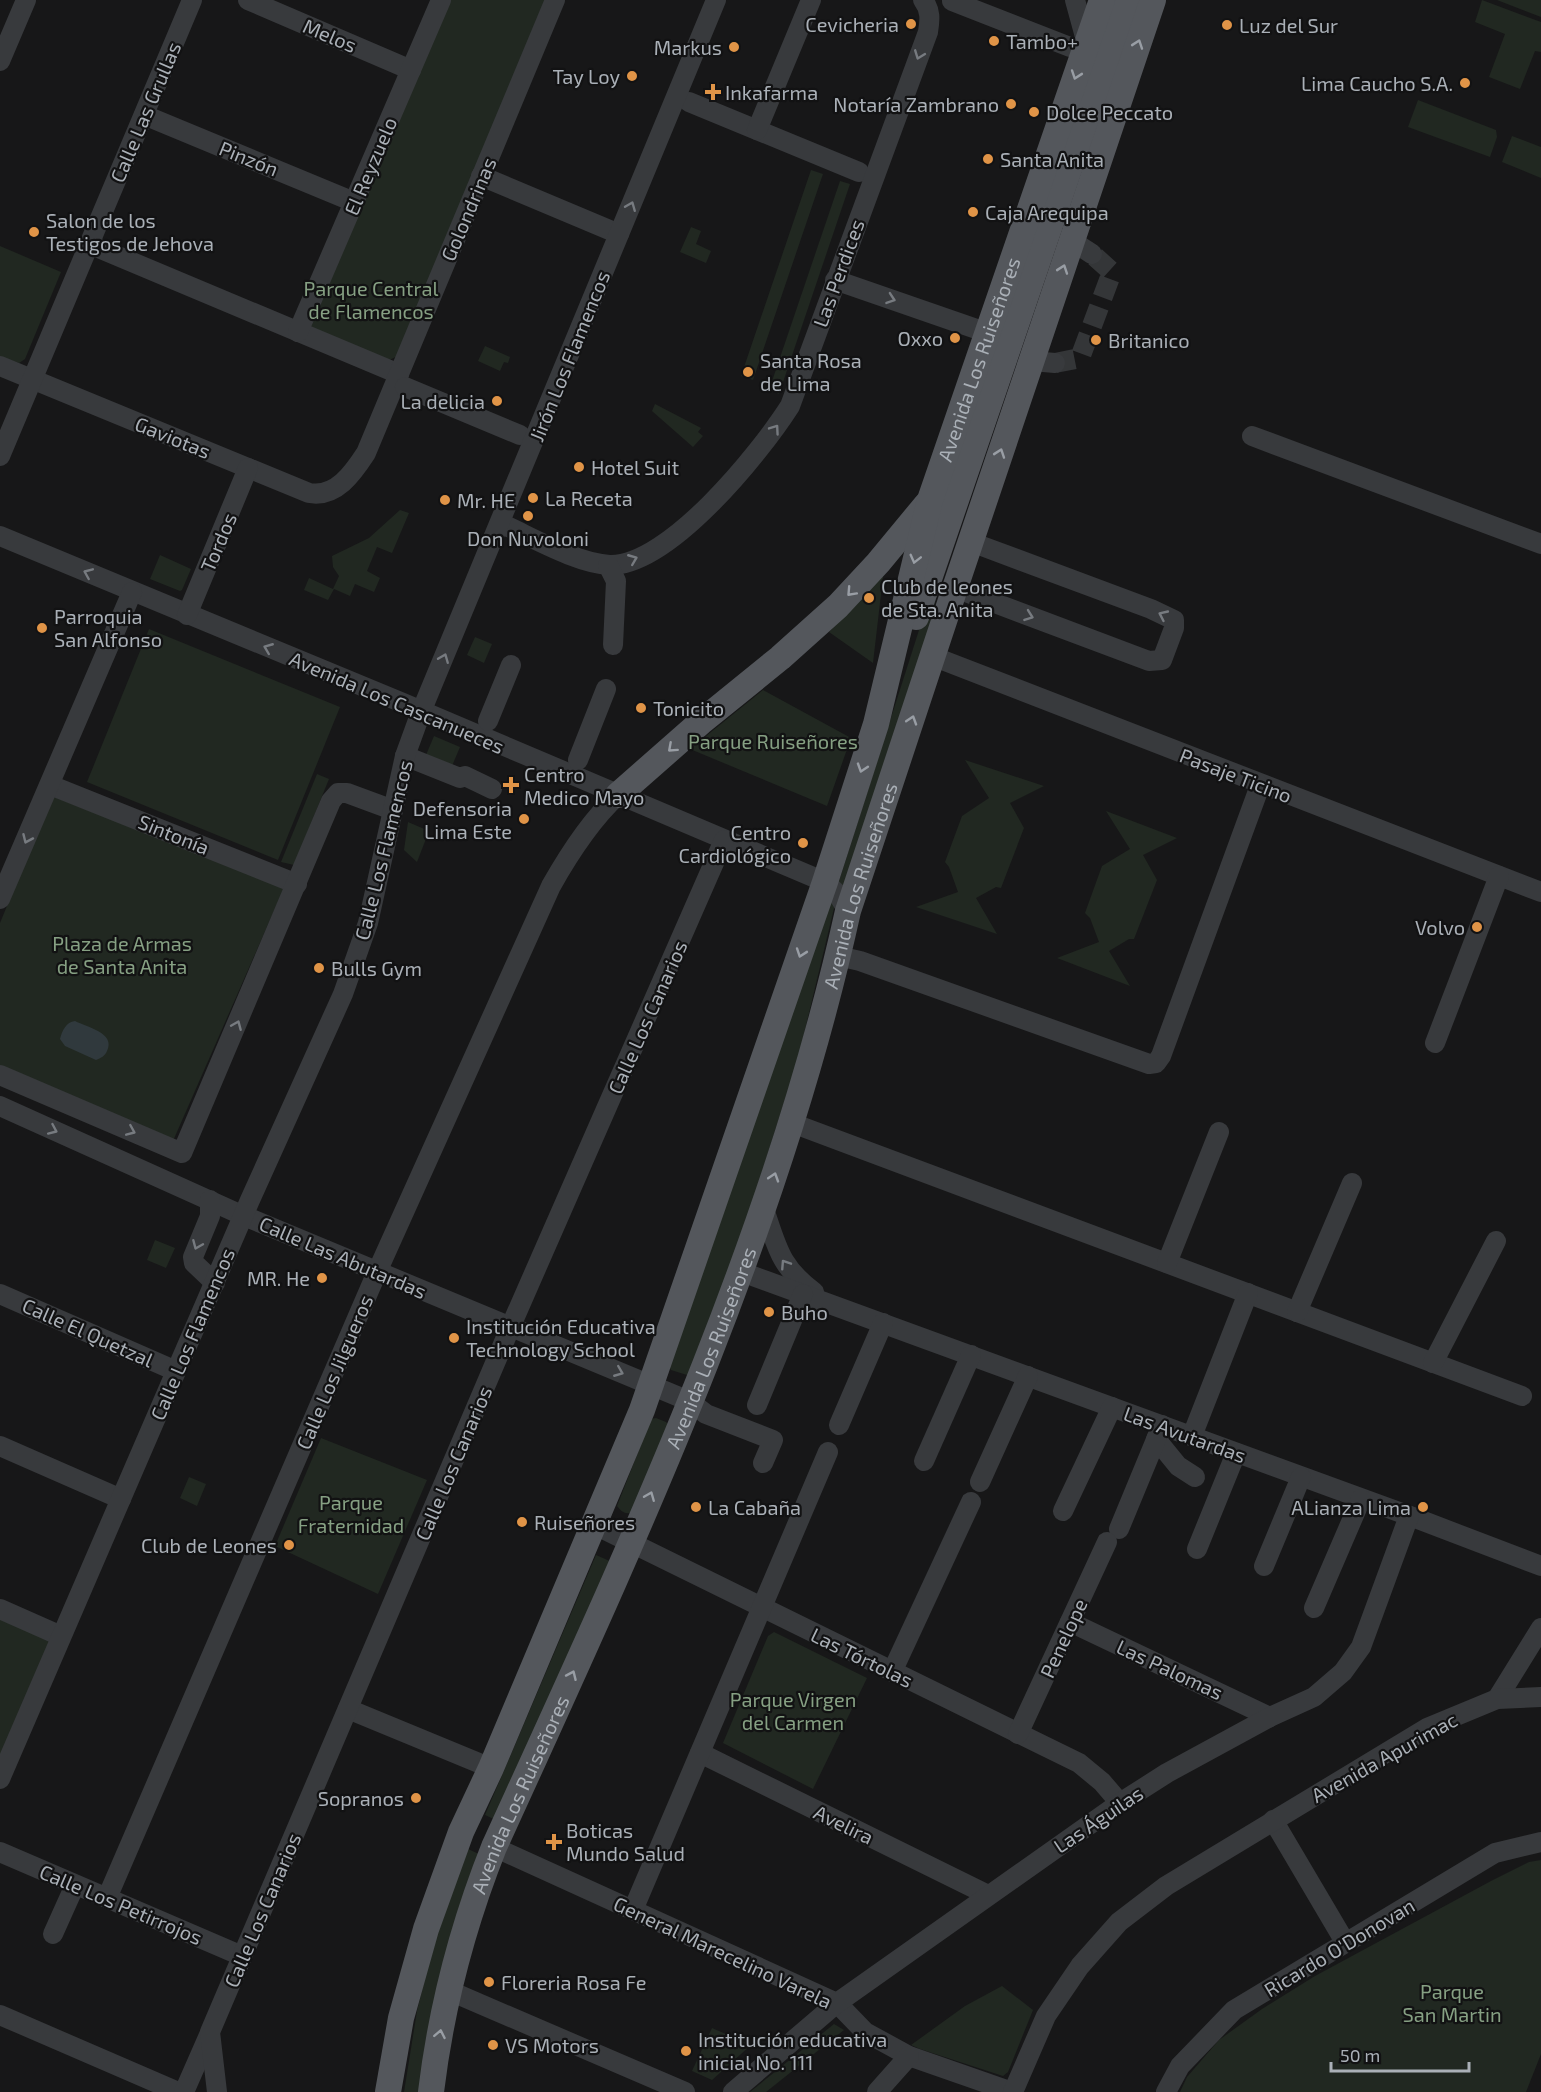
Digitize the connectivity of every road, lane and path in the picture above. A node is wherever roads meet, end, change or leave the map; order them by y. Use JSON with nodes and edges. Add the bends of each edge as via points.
{"nodes":[{"id":1,"x":26,"y":0,"type":"edge"},
{"id":2,"x":192,"y":0,"type":"edge"},
{"id":3,"x":248,"y":0,"type":"edge"},
{"id":4,"x":441,"y":0,"type":"edge"},
{"id":5,"x":555,"y":0,"type":"edge"},
{"id":6,"x":716,"y":0,"type":"edge"},
{"id":7,"x":811,"y":0,"type":"edge"},
{"id":8,"x":923,"y":0,"type":"edge"},
{"id":9,"x":1075,"y":0,"type":"edge"},
{"id":10,"x":1102,"y":0,"type":"edge"},
{"id":11,"x":1127,"y":0,"type":"edge"},
{"id":12,"x":1153,"y":0,"type":"edge"},
{"id":13,"x":952,"y":1,"type":"edge"},
{"id":14,"x":1078,"y":45,"type":"junction"},
{"id":15,"x":0,"y":61,"type":"edge"},
{"id":16,"x":411,"y":69,"type":"junction"},
{"id":17,"x":689,"y":102,"type":"dead end"},
{"id":18,"x":144,"y":115,"type":"junction"},
{"id":19,"x":757,"y":130,"type":"junction"},
{"id":20,"x":859,"y":172,"type":"dead end"},
{"id":21,"x":481,"y":176,"type":"junction"},
{"id":22,"x":354,"y":202,"type":"junction"},
{"id":23,"x":619,"y":234,"type":"junction"},
{"id":24,"x":89,"y":244,"type":"junction"},
{"id":25,"x":836,"y":280,"type":"junction"},
{"id":26,"x":298,"y":332,"type":"junction"},
{"id":27,"x":988,"y":333,"type":"junction"},
{"id":28,"x":0,"y":366,"type":"edge"},
{"id":29,"x":32,"y":380,"type":"junction"},
{"id":30,"x":402,"y":380,"type":"junction"},
{"id":31,"x":984,"y":422,"type":"junction"},
{"id":32,"x":520,"y":435,"type":"dead end"},
{"id":33,"x":1252,"y":436,"type":"dead end"},
{"id":34,"x":0,"y":456,"type":"edge"},
{"id":35,"x":248,"y":468,"type":"junction"},
{"id":36,"x":345,"y":481,"type":"joint"},
{"id":37,"x":930,"y":500,"type":"junction"},
{"id":38,"x":500,"y":523,"type":"junction"},
{"id":39,"x":0,"y":536,"type":"edge"},
{"id":40,"x":970,"y":542,"type":"junction"},
{"id":41,"x":1541,"y":544,"type":"edge"},
{"id":42,"x":608,"y":565,"type":"junction"},
{"id":43,"x":954,"y":588,"type":"junction"},
{"id":44,"x":132,"y":592,"type":"junction"},
{"id":45,"x":188,"y":615,"type":"junction"},
{"id":46,"x":613,"y":645,"type":"dead end"},
{"id":47,"x":932,"y":656,"type":"junction"},
{"id":48,"x":511,"y":664,"type":"dead end"},
{"id":49,"x":606,"y":689,"type":"dead end"},
{"id":50,"x":422,"y":712,"type":"junction"},
{"id":51,"x":488,"y":721,"type":"dead end"},
{"id":52,"x":876,"y":724,"type":"junction"},
{"id":53,"x":405,"y":756,"type":"junction"},
{"id":54,"x":578,"y":760,"type":"dead end"},
{"id":55,"x":1257,"y":783,"type":"junction"},
{"id":56,"x":50,"y":785,"type":"junction"},
{"id":57,"x":492,"y":789,"type":"dead end"},
{"id":58,"x":618,"y":795,"type":"junction"},
{"id":59,"x":393,"y":810,"type":"junction"},
{"id":60,"x":724,"y":840,"type":"junction"},
{"id":61,"x":1499,"y":876,"type":"junction"},
{"id":62,"x":825,"y":882,"type":"junction"},
{"id":63,"x":297,"y":884,"type":"junction"},
{"id":64,"x":1541,"y":892,"type":"edge"},
{"id":65,"x":0,"y":898,"type":"edge"},
{"id":66,"x":848,"y":911,"type":"junction"},
{"id":67,"x":838,"y":956,"type":"junction"},
{"id":68,"x":1435,"y":1043,"type":"dead end"},
{"id":69,"x":0,"y":1075,"type":"edge"},
{"id":70,"x":0,"y":1106,"type":"edge"},
{"id":71,"x":792,"y":1124,"type":"junction"},
{"id":72,"x":1219,"y":1132,"type":"dead end"},
{"id":73,"x":1352,"y":1183,"type":"dead end"},
{"id":74,"x":210,"y":1200,"type":"junction"},
{"id":75,"x":764,"y":1209,"type":"junction"},
{"id":76,"x":244,"y":1215,"type":"junction"},
{"id":77,"x":1496,"y":1241,"type":"dead end"},
{"id":78,"x":1167,"y":1263,"type":"junction"},
{"id":79,"x":377,"y":1272,"type":"junction"},
{"id":80,"x":742,"y":1272,"type":"junction"},
{"id":81,"x":214,"y":1283,"type":"junction"},
{"id":82,"x":1248,"y":1293,"type":"junction"},
{"id":83,"x":0,"y":1294,"type":"edge"},
{"id":84,"x":803,"y":1294,"type":"junction"},
{"id":85,"x":828,"y":1303,"type":"junction"},
{"id":86,"x":1297,"y":1312,"type":"junction"},
{"id":87,"x":883,"y":1323,"type":"junction"},
{"id":88,"x":510,"y":1328,"type":"junction"},
{"id":89,"x":971,"y":1355,"type":"junction"},
{"id":90,"x":1433,"y":1363,"type":"junction"},
{"id":91,"x":176,"y":1371,"type":"junction"},
{"id":92,"x":1028,"y":1376,"type":"junction"},
{"id":93,"x":652,"y":1386,"type":"junction"},
{"id":94,"x":1522,"y":1396,"type":"dead end"},
{"id":95,"x":690,"y":1401,"type":"junction"},
{"id":96,"x":757,"y":1405,"type":"dead end"},
{"id":97,"x":1112,"y":1407,"type":"junction"},
{"id":98,"x":839,"y":1425,"type":"dead end"},
{"id":99,"x":1159,"y":1432,"type":"junction"},
{"id":100,"x":1192,"y":1436,"type":"junction"},
{"id":101,"x":0,"y":1446,"type":"edge"},
{"id":102,"x":828,"y":1452,"type":"dead end"},
{"id":103,"x":1236,"y":1453,"type":"junction"},
{"id":104,"x":924,"y":1461,"type":"dead end"},
{"id":105,"x":763,"y":1463,"type":"dead end"},
{"id":106,"x":1195,"y":1477,"type":"dead end"},
{"id":107,"x":1302,"y":1477,"type":"junction"},
{"id":108,"x":980,"y":1482,"type":"dead end"},
{"id":109,"x":121,"y":1498,"type":"junction"},
{"id":110,"x":1361,"y":1499,"type":"junction"},
{"id":111,"x":971,"y":1502,"type":"dead end"},
{"id":112,"x":1063,"y":1511,"type":"dead end"},
{"id":113,"x":1409,"y":1516,"type":"junction"},
{"id":114,"x":595,"y":1525,"type":"junction"},
{"id":115,"x":631,"y":1544,"type":"junction"},
{"id":116,"x":1197,"y":1549,"type":"dead end"},
{"id":117,"x":1264,"y":1566,"type":"dead end"},
{"id":118,"x":1541,"y":1566,"type":"edge"},
{"id":119,"x":1314,"y":1608,"type":"dead end"},
{"id":120,"x":0,"y":1609,"type":"edge"},
{"id":121,"x":761,"y":1609,"type":"junction"},
{"id":122,"x":1070,"y":1622,"type":"junction"},
{"id":123,"x":1541,"y":1628,"type":"edge"},
{"id":124,"x":62,"y":1636,"type":"junction"},
{"id":125,"x":892,"y":1672,"type":"junction"},
{"id":126,"x":1541,"y":1697,"type":"edge"},
{"id":127,"x":1497,"y":1699,"type":"junction"},
{"id":128,"x":348,"y":1709,"type":"junction"},
{"id":129,"x":1270,"y":1717,"type":"junction"},
{"id":130,"x":1018,"y":1734,"type":"junction"},
{"id":131,"x":700,"y":1753,"type":"junction"},
{"id":132,"x":491,"y":1768,"type":"junction"},
{"id":133,"x":0,"y":1779,"type":"edge"},
{"id":134,"x":1120,"y":1803,"type":"junction"},
{"id":135,"x":1273,"y":1821,"type":"junction"},
{"id":136,"x":1541,"y":1842,"type":"edge"},
{"id":137,"x":494,"y":1847,"type":"junction"},
{"id":138,"x":0,"y":1852,"type":"edge"},
{"id":139,"x":75,"y":1885,"type":"junction"},
{"id":140,"x":988,"y":1895,"type":"junction"},
{"id":141,"x":107,"y":1898,"type":"junction"},
{"id":142,"x":633,"y":1910,"type":"junction"},
{"id":143,"x":53,"y":1934,"type":"dead end"},
{"id":144,"x":1345,"y":1942,"type":"junction"},
{"id":145,"x":242,"y":1956,"type":"junction"},
{"id":146,"x":450,"y":1991,"type":"junction"},
{"id":147,"x":837,"y":2002,"type":"junction"},
{"id":148,"x":0,"y":2015,"type":"edge"},
{"id":149,"x":210,"y":2032,"type":"junction"},
{"id":150,"x":909,"y":2056,"type":"junction"},
{"id":151,"x":178,"y":2092,"type":"edge"},
{"id":152,"x":184,"y":2092,"type":"edge"},
{"id":153,"x":217,"y":2092,"type":"edge"},
{"id":154,"x":388,"y":2092,"type":"edge"},
{"id":155,"x":431,"y":2092,"type":"edge"},
{"id":156,"x":685,"y":2092,"type":"edge"},
{"id":157,"x":733,"y":2092,"type":"edge"},
{"id":158,"x":877,"y":2092,"type":"edge"},
{"id":159,"x":1013,"y":2092,"type":"edge"},
{"id":160,"x":1166,"y":2092,"type":"edge"}],
"edges":[{"from":1,"to":15,"type":"street"},
{"from":2,"to":18,"type":"street","name":"Calle Las Grullas"},
{"from":3,"to":16,"type":"street","name":"Melos"},
{"from":4,"to":16,"type":"street","name":"El Reyzuelo"},
{"from":5,"to":21,"type":"street","name":"Golondrinas"},
{"from":23,"to":6,"type":"street","name":"Jirón Los Flamencos","one_way":true},
{"from":7,"to":19,"type":"street"},
{"from":8,"to":25,"type":"street","name":"Las Perdices","one_way":true,"via":[[930,17],[928,32]]},
{"from":9,"to":14,"type":"street"},
{"from":10,"to":14,"type":"main road","name":"Avenida Los Ruiseñores"},
{"from":11,"to":31,"type":"main road","name":"Avenida Los Ruiseñores"},
{"from":40,"to":12,"type":"main road","name":"Avenida Los Ruiseñores","one_way":true,"via":[[1043,362],[1082,247]]},
{"from":13,"to":14,"type":"street"},
{"from":14,"to":27,"type":"main road","name":"Avenida Los Ruiseñores","one_way":true},
{"from":16,"to":22,"type":"street","name":"El Reyzuelo"},
{"from":17,"to":19,"type":"street"},
{"from":18,"to":22,"type":"street","name":"Pinzón"},
{"from":18,"to":24,"type":"street","name":"Calle Las Grullas"},
{"from":19,"to":20,"type":"street"},
{"from":21,"to":23,"type":"street"},
{"from":21,"to":30,"type":"street","name":"Golondrinas"},
{"from":22,"to":26,"type":"street","name":"El Reyzuelo"},
{"from":23,"to":38,"type":"street","name":"Jirón Los Flamencos"},
{"from":24,"to":26,"type":"street"},
{"from":24,"to":29,"type":"street","name":"Calle Las Grullas"},
{"from":25,"to":27,"type":"street","one_way":true},
{"from":42,"to":25,"type":"street","name":"Las Perdices","one_way":true,"via":[[630,561],[670,539],[704,510],[757,453],[790,406]]},
{"from":26,"to":30,"type":"street"},
{"from":27,"to":37,"type":"main road","name":"Avenida Los Ruiseñores"},
{"from":28,"to":29,"type":"street","name":"Gaviotas"},
{"from":29,"to":34,"type":"street","name":"Calle Las Grullas"},
{"from":29,"to":35,"type":"street","name":"Gaviotas"},
{"from":30,"to":32,"type":"street"},
{"from":30,"to":36,"type":"street","name":"Golondrinas","via":[[366,453]]},
{"from":31,"to":43,"type":"main road","name":"Avenida Los Ruiseñores"},
{"from":31,"to":52,"type":"main road","name":"Avenida Los Ruiseñores"},
{"from":33,"to":41,"type":"street"},
{"from":35,"to":36,"type":"street","name":"Gaviotas","via":[[316,494]]},
{"from":35,"to":45,"type":"street","name":"Tordos"},
{"from":37,"to":52,"type":"main road","name":"Avenida Los Ruiseñores","one_way":true},
{"from":37,"to":58,"type":"main road","one_way":true,"via":[[838,606]]},
{"from":38,"to":42,"type":"street","name":"Las Perdices","via":[[575,557]]},
{"from":50,"to":38,"type":"street","name":"Jirón Los Flamencos","one_way":true},
{"from":44,"to":39,"type":"street","name":"Avenida Los Cascanueces","one_way":true},
{"from":40,"to":43,"type":"main road","name":"Avenida Los Ruiseñores"},
{"from":43,"to":40,"type":"street","one_way":true,"via":[[1149,661],[1162,660],[1174,628],[1174,620],[1151,609]]},
{"from":42,"to":46,"type":"street","via":[[615,581]]},
{"from":43,"to":47,"type":"main road","name":"Avenida Los Ruiseñores"},
{"from":44,"to":45,"type":"street","name":"Avenida Los Cascanueces"},
{"from":44,"to":56,"type":"street"},
{"from":50,"to":45,"type":"street","name":"Avenida Los Cascanueces","one_way":true},
{"from":47,"to":55,"type":"street","name":"Pasaje Ticino"},
{"from":66,"to":47,"type":"main road","name":"Avenida Los Ruiseñores","one_way":true},
{"from":48,"to":51,"type":"street"},
{"from":49,"to":54,"type":"street"},
{"from":50,"to":53,"type":"street","name":"Calle Los Flamencos"},
{"from":50,"to":58,"type":"street","name":"Avenida Los Cascanueces"},
{"from":52,"to":62,"type":"main road","name":"Avenida Los Ruiseñores","one_way":true},
{"from":53,"to":57,"type":"street"},
{"from":53,"to":59,"type":"street","name":"Calle Los Flamencos"},
{"from":55,"to":61,"type":"street","name":"Pasaje Ticino"},
{"from":55,"to":67,"type":"street","via":[[1258,790],[1156,1063],[1149,1064]]},
{"from":56,"to":63,"type":"street","name":"Sintonía"},
{"from":56,"to":65,"type":"street","one_way":true},
{"from":58,"to":60,"type":"street","name":"Avenida Los Cascanueces"},
{"from":58,"to":79,"type":"street","name":"Calle Los Jilgueros","via":[[550,886]]},
{"from":59,"to":63,"type":"street","via":[[338,793],[331,801]]},
{"from":59,"to":76,"type":"street","name":"Calle Los Flamencos","via":[[368,923],[343,994]]},
{"from":60,"to":62,"type":"street","name":"Avenida Los Cascanueces"},
{"from":60,"to":88,"type":"street","name":"Calle Los Canarios"},
{"from":61,"to":64,"type":"street","name":"Pasaje Ticino"},
{"from":61,"to":68,"type":"street"},
{"from":62,"to":66,"type":"street","name":"Avenida Los Cascanueces"},
{"from":62,"to":93,"type":"main road","name":"Avenida Los Ruiseñores","one_way":true},
{"from":69,"to":63,"type":"street","one_way":true,"via":[[182,1153]]},
{"from":66,"to":67,"type":"main road","name":"Avenida Los Ruiseñores"},
{"from":67,"to":71,"type":"main road","name":"Avenida Los Ruiseñores"},
{"from":70,"to":74,"type":"street","name":"Calle Las Abutardas","one_way":true},
{"from":75,"to":71,"type":"main road","name":"Avenida Los Ruiseñores","one_way":true},
{"from":71,"to":78,"type":"street"},
{"from":72,"to":78,"type":"street"},
{"from":73,"to":86,"type":"street"},
{"from":74,"to":76,"type":"street","name":"Calle Las Abutardas"},
{"from":74,"to":81,"type":"street","one_way":true,"via":[[210,1216],[193,1257]]},
{"from":75,"to":80,"type":"main road","name":"Avenida Los Ruiseñores"},
{"from":85,"to":75,"type":"street","name":"Las Avutardas","one_way":true,"via":[[787,1269]]},
{"from":76,"to":79,"type":"street","name":"Calle Las Abutardas"},
{"from":76,"to":81,"type":"street","name":"Calle Los Flamencos"},
{"from":77,"to":90,"type":"street"},
{"from":78,"to":82,"type":"street"},
{"from":79,"to":88,"type":"street","name":"Calle Las Abutardas"},
{"from":79,"to":141,"type":"street","name":"Calle Los Jilgueros"},
{"from":80,"to":84,"type":"street","name":"Las Avutardas"},
{"from":80,"to":95,"type":"main road","name":"Avenida Los Ruiseñores"},
{"from":81,"to":91,"type":"street","name":"Calle Los Flamencos"},
{"from":82,"to":86,"type":"street"},
{"from":82,"to":100,"type":"street"},
{"from":83,"to":91,"type":"street","name":"Calle El Quetzal"},
{"from":84,"to":85,"type":"street","name":"Las Avutardas"},
{"from":84,"to":96,"type":"street"},
{"from":85,"to":87,"type":"street","name":"Las Avutardas"},
{"from":86,"to":90,"type":"street"},
{"from":87,"to":89,"type":"street","name":"Las Avutardas"},
{"from":87,"to":98,"type":"street"},
{"from":88,"to":93,"type":"street","name":"Calle Las Abutardas","one_way":true},
{"from":88,"to":128,"type":"street","name":"Calle Los Canarios"},
{"from":89,"to":92,"type":"street","name":"Las Avutardas"},
{"from":89,"to":104,"type":"street"},
{"from":90,"to":94,"type":"street"},
{"from":91,"to":109,"type":"street","name":"Calle Los Flamencos"},
{"from":92,"to":97,"type":"street","name":"Las Avutardas"},
{"from":92,"to":108,"type":"street"},
{"from":93,"to":95,"type":"street","name":"Calle Las Abutardas"},
{"from":93,"to":114,"type":"main road","name":"Avenida Los Ruiseñores"},
{"from":95,"to":105,"type":"street","name":"Calle Las Abutardas","via":[[706,1414],[773,1440]]},
{"from":115,"to":95,"type":"main road","name":"Avenida Los Ruiseñores","one_way":true},
{"from":97,"to":99,"type":"street","name":"Las Avutardas"},
{"from":97,"to":112,"type":"street"},
{"from":99,"to":100,"type":"street","name":"Las Avutardas"},
{"from":99,"to":106,"type":"street","via":[[1178,1466]]},
{"from":99,"to":122,"type":"street","name":"Penelope"},
{"from":100,"to":103,"type":"street","name":"Las Avutardas"},
{"from":101,"to":109,"type":"street"},
{"from":102,"to":121,"type":"street"},
{"from":103,"to":107,"type":"street","name":"Las Avutardas"},
{"from":103,"to":116,"type":"street"},
{"from":107,"to":110,"type":"street","name":"Las Avutardas"},
{"from":107,"to":117,"type":"street"},
{"from":109,"to":124,"type":"street","name":"Calle Los Flamencos"},
{"from":110,"to":113,"type":"street","name":"Las Avutardas"},
{"from":110,"to":119,"type":"street"},
{"from":111,"to":125,"type":"street"},
{"from":113,"to":118,"type":"street","name":"Las Avutardas"},
{"from":113,"to":129,"type":"street","name":"Las Águilas","via":[[1361,1647],[1343,1672],[1314,1697]]},
{"from":114,"to":115,"type":"street","name":"Las Tórtolas"},
{"from":114,"to":132,"type":"main road","name":"Avenida Los Ruiseñores"},
{"from":115,"to":121,"type":"street","name":"Las Tórtolas"},
{"from":137,"to":115,"type":"main road","name":"Avenida Los Ruiseñores","one_way":true},
{"from":120,"to":124,"type":"street"},
{"from":121,"to":125,"type":"street","name":"Las Tórtolas"},
{"from":121,"to":131,"type":"street"},
{"from":122,"to":129,"type":"street","name":"Las Palomas"},
{"from":122,"to":130,"type":"street","name":"Penelope"},
{"from":123,"to":127,"type":"street"},
{"from":124,"to":133,"type":"street","name":"Calle Los Flamencos"},
{"from":125,"to":130,"type":"street","name":"Las Tórtolas"},
{"from":126,"to":127,"type":"street","name":"Avenida Apurimac"},
{"from":127,"to":135,"type":"street","name":"Avenida Apurimac","via":[[1427,1728]]},
{"from":128,"to":132,"type":"street"},
{"from":128,"to":145,"type":"street","name":"Calle Los Canarios"},
{"from":129,"to":134,"type":"street","name":"Las Águilas"},
{"from":130,"to":134,"type":"street","name":"Las Tórtolas","via":[[1079,1764]]},
{"from":131,"to":140,"type":"street","name":"Avelira"},
{"from":131,"to":142,"type":"street"},
{"from":132,"to":154,"type":"main road","name":"Avenida Los Ruiseñores","via":[[461,1832],[426,1929],[401,2018]]},
{"from":134,"to":140,"type":"street","name":"Las Águilas"},
{"from":135,"to":144,"type":"street"},
{"from":135,"to":159,"type":"street","name":"Avenida Apurimac","via":[[1166,1886],[1119,1922],[1080,1966],[1046,2016]]},
{"from":136,"to":144,"type":"street","name":"Ricardo O'Donovan","via":[[1495,1853]]},
{"from":137,"to":142,"type":"street","name":"General Marecelino Varela"},
{"from":137,"to":146,"type":"main road","name":"Avenida Los Ruiseñores"},
{"from":138,"to":139,"type":"street","name":"Calle Los Petirrojos"},
{"from":139,"to":141,"type":"street","name":"Calle Los Petirrojos"},
{"from":139,"to":143,"type":"street"},
{"from":140,"to":147,"type":"street","name":"Las Águilas"},
{"from":141,"to":145,"type":"street","name":"Calle Los Petirrojos"},
{"from":142,"to":147,"type":"street","name":"General Marecelino Varela"},
{"from":144,"to":160,"type":"street","name":"Ricardo O'Donovan","via":[[1234,2010],[1180,2066]]},
{"from":145,"to":149,"type":"street","name":"Calle Los Canarios"},
{"from":155,"to":146,"type":"main road","name":"Avenida Los Ruiseñores","one_way":true},
{"from":146,"to":156,"type":"street"},
{"from":147,"to":150,"type":"street","name":"General Marecelino Varela","via":[[865,2032]]},
{"from":147,"to":157,"type":"street","name":"Las Águilas"},
{"from":148,"to":151,"type":"street"},
{"from":149,"to":152,"type":"street"},
{"from":149,"to":153,"type":"street","name":"Calle Los Canarios"},
{"from":150,"to":158,"type":"street"},
{"from":150,"to":159,"type":"street","name":"General Marecelino Varela"}]}
